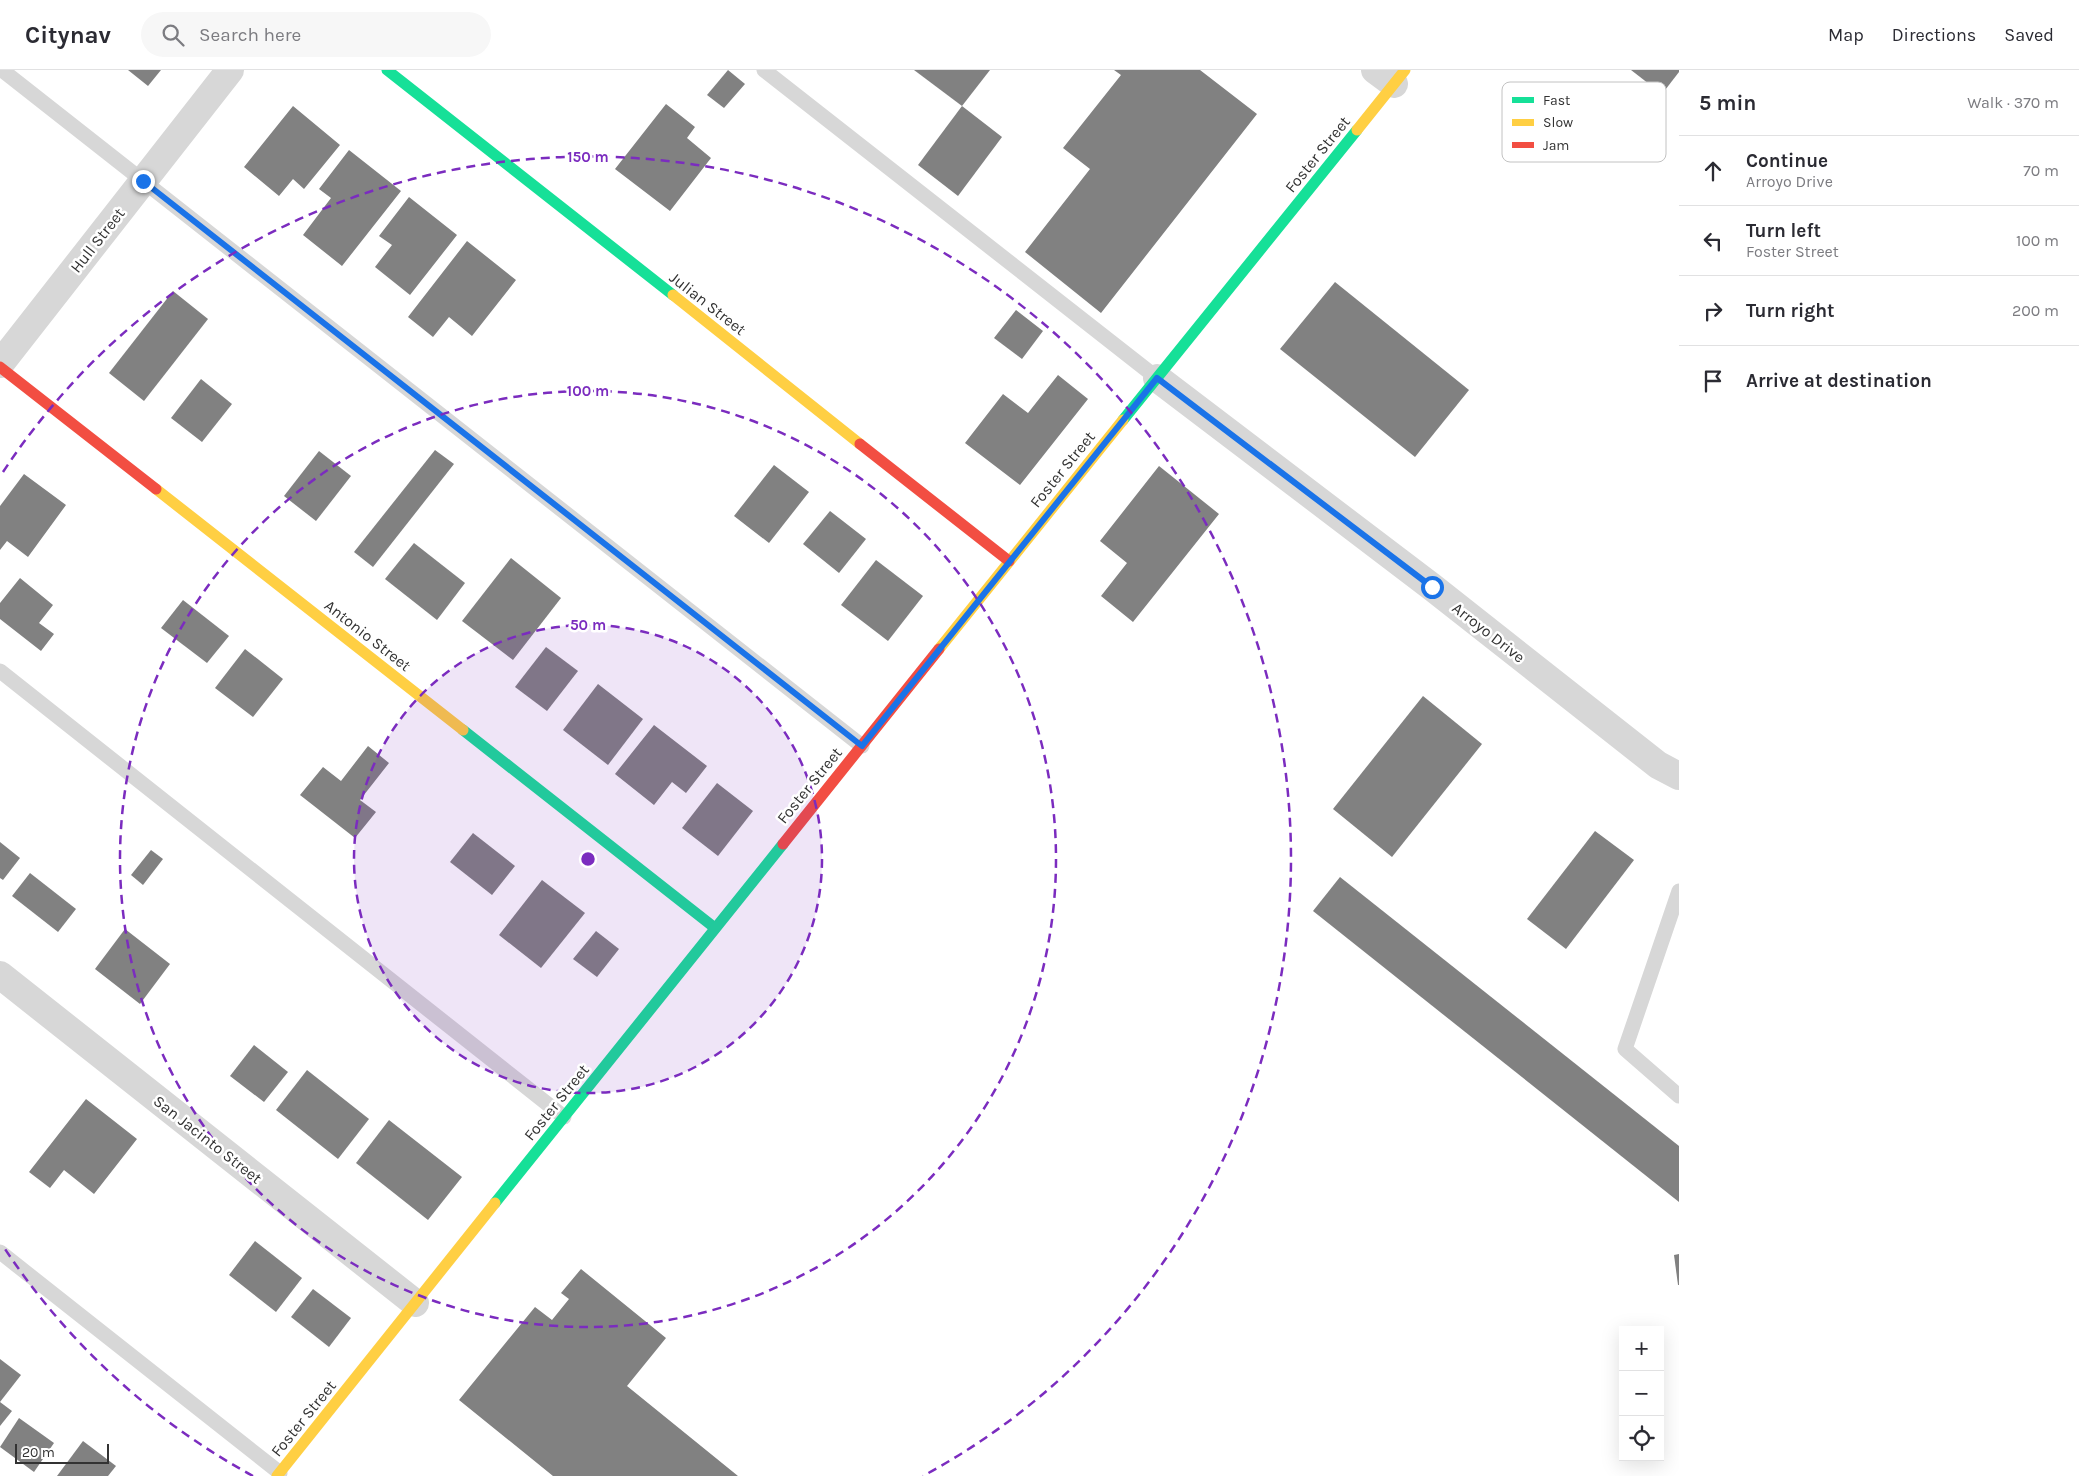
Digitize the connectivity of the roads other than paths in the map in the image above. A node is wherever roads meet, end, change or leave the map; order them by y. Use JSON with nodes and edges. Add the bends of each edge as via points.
{"nodes":[{"id":1,"x":2,"y":70,"type":"edge"},
{"id":2,"x":230,"y":70,"type":"edge"},
{"id":3,"x":387,"y":70,"type":"edge"},
{"id":4,"x":764,"y":70,"type":"edge"},
{"id":5,"x":1392,"y":75,"type":"edge"},
{"id":6,"x":143,"y":181,"type":"junction"},
{"id":7,"x":0,"y":366,"type":"edge"},
{"id":8,"x":1157,"y":378,"type":"junction"},
{"id":9,"x":1009,"y":561,"type":"junction"},
{"id":10,"x":0,"y":671,"type":"edge"},
{"id":11,"x":862,"y":746,"type":"junction"},
{"id":12,"x":1679,"y":776,"type":"edge"},
{"id":13,"x":1679,"y":891,"type":"edge"},
{"id":14,"x":715,"y":928,"type":"junction"},
{"id":15,"x":0,"y":975,"type":"edge"},
{"id":16,"x":1679,"y":1096,"type":"edge"},
{"id":17,"x":564,"y":1117,"type":"junction"},
{"id":18,"x":0,"y":1252,"type":"edge"},
{"id":19,"x":416,"y":1304,"type":"junction"},
{"id":20,"x":279,"y":1474,"type":"edge"}],
"edges":[{"from":1,"to":6,"type":"lane"},
{"from":2,"to":6,"type":"street","name":"Hull Street"},
{"from":3,"to":9,"type":"street","name":"Julian Street"},
{"from":4,"to":8,"type":"lane"},
{"from":5,"to":8,"type":"street","name":"Foster Street"},
{"from":6,"to":7,"type":"street","name":"Hull Street"},
{"from":6,"to":11,"type":"lane"},
{"from":7,"to":14,"type":"street","name":"Antonio Street"},
{"from":8,"to":9,"type":"street","name":"Foster Street"},
{"from":8,"to":12,"type":"street","name":"Arroyo Drive","via":[[1432,587],[1658,765]]},
{"from":9,"to":11,"type":"street","name":"Foster Street"},
{"from":10,"to":17,"type":"lane"},
{"from":11,"to":14,"type":"street","name":"Foster Street"},
{"from":13,"to":16,"type":"lane","via":[[1625,1049]]},
{"from":14,"to":17,"type":"street","name":"Foster Street"},
{"from":15,"to":19,"type":"street","name":"San Jacinto Street"},
{"from":17,"to":19,"type":"street","name":"Foster Street"},
{"from":18,"to":20,"type":"lane"},
{"from":19,"to":20,"type":"street","name":"Foster Street"}]}
